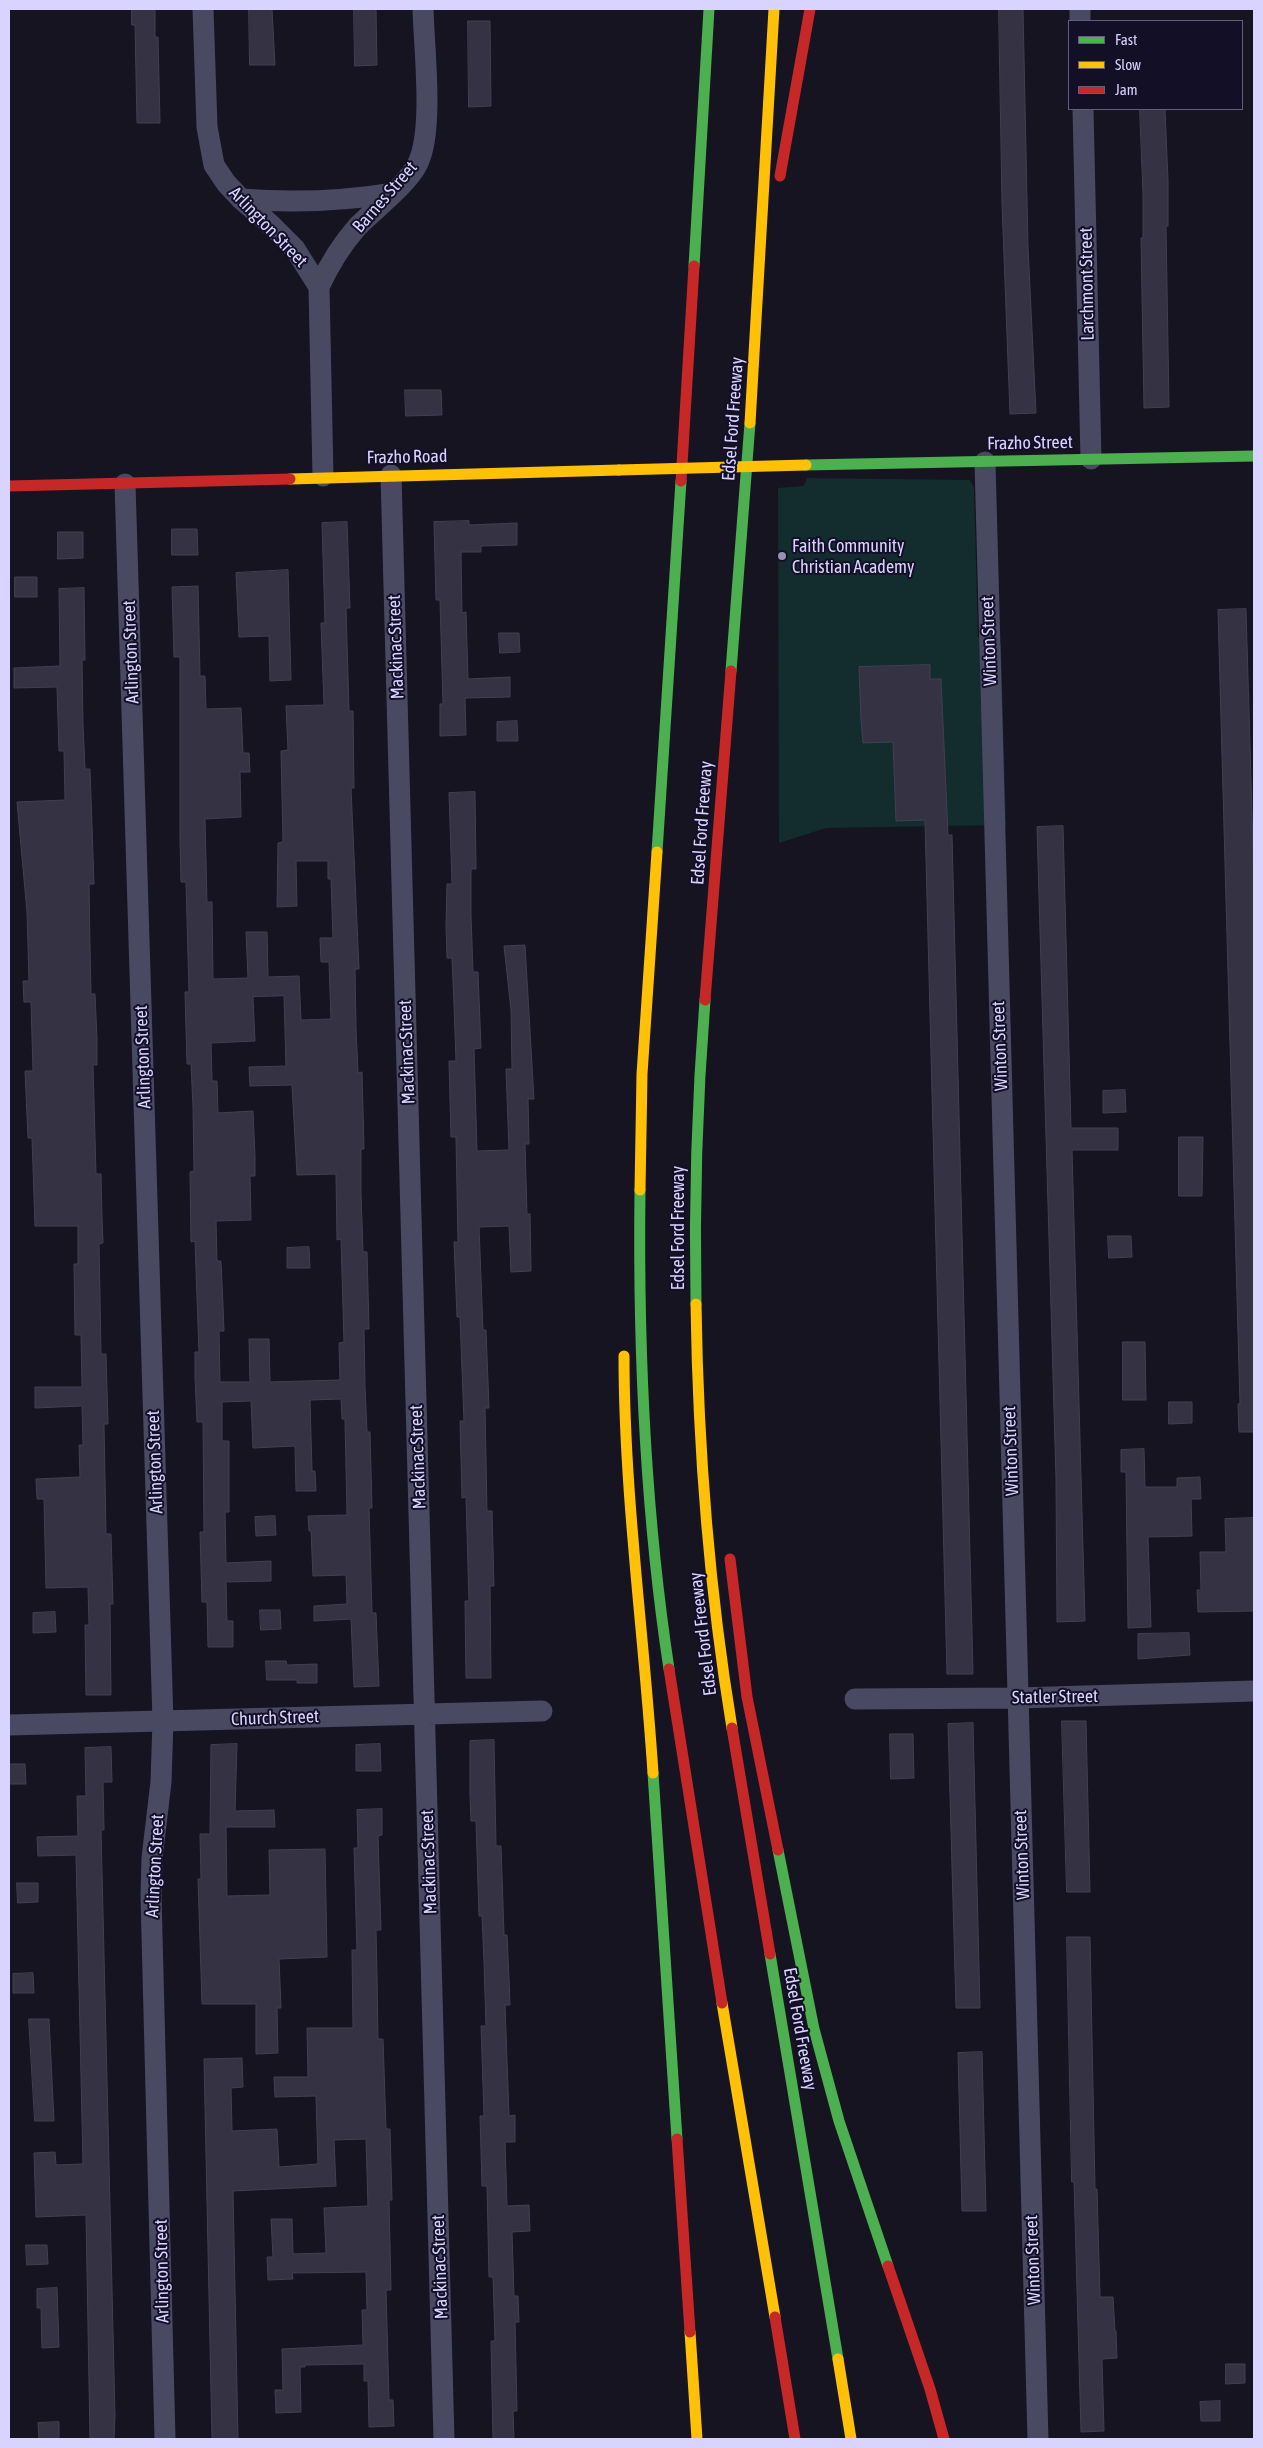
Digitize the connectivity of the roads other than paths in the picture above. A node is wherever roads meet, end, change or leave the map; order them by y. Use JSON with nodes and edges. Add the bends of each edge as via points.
{"nodes":[{"id":1,"x":203,"y":9,"type":"edge"},
{"id":2,"x":423,"y":9,"type":"edge"},
{"id":3,"x":709,"y":9,"type":"edge"},
{"id":4,"x":774,"y":9,"type":"edge"},
{"id":5,"x":810,"y":9,"type":"edge"},
{"id":6,"x":1082,"y":110,"type":"edge"},
{"id":7,"x":777,"y":192,"type":"dead end"},
{"id":8,"x":393,"y":193,"type":"junction"},
{"id":9,"x":241,"y":200,"type":"junction"},
{"id":10,"x":774,"y":211,"type":"dead end"},
{"id":11,"x":320,"y":287,"type":"junction"},
{"id":12,"x":760,"y":288,"type":"junction"},
{"id":13,"x":1254,"y":456,"type":"edge"},
{"id":14,"x":1091,"y":459,"type":"junction"},
{"id":15,"x":985,"y":462,"type":"junction"},
{"id":16,"x":806,"y":465,"type":"joint"},
{"id":17,"x":391,"y":475,"type":"junction"},
{"id":18,"x":323,"y":476,"type":"junction"},
{"id":19,"x":125,"y":484,"type":"junction"},
{"id":20,"x":9,"y":486,"type":"edge"},
{"id":21,"x":640,"y":1200,"type":"junction"},
{"id":22,"x":629,"y":1267,"type":"dead end"},
{"id":23,"x":624,"y":1344,"type":"dead end"},
{"id":24,"x":697,"y":1369,"type":"junction"},
{"id":25,"x":714,"y":1462,"type":"dead end"},
{"id":26,"x":729,"y":1546,"type":"dead end"},
{"id":27,"x":1254,"y":1691,"type":"edge"},
{"id":28,"x":1018,"y":1698,"type":"junction"},
{"id":29,"x":855,"y":1699,"type":"dead end"},
{"id":30,"x":542,"y":1711,"type":"dead end"},
{"id":31,"x":425,"y":1713,"type":"junction"},
{"id":32,"x":163,"y":1721,"type":"junction"},
{"id":33,"x":9,"y":1725,"type":"edge"},
{"id":34,"x":165,"y":2439,"type":"edge"},
{"id":35,"x":444,"y":2439,"type":"edge"},
{"id":36,"x":697,"y":2439,"type":"edge"},
{"id":37,"x":795,"y":2439,"type":"edge"},
{"id":38,"x":851,"y":2439,"type":"edge"},
{"id":39,"x":944,"y":2439,"type":"edge"},
{"id":40,"x":1038,"y":2439,"type":"edge"}],
"edges":[{"from":1,"to":9,"type":"street","name":"Arlington Street","via":[[209,148],[219,174]]},
{"from":2,"to":8,"type":"street","name":"Barnes Street","via":[[426,134],[417,165]]},
{"from":3,"to":21,"type":"main road","via":[[679,530],[642,1074]]},
{"from":4,"to":12,"type":"main road","name":"Edsel Ford Freeway"},
{"from":5,"to":7,"type":"main road"},
{"from":6,"to":14,"type":"street","name":"Larchmont Street"},
{"from":8,"to":9,"type":"street","via":[[364,198]]},
{"from":8,"to":11,"type":"street","name":"Barnes Street","via":[[357,227],[328,268]]},
{"from":9,"to":11,"type":"street","name":"Arlington Street","via":[[295,249]]},
{"from":10,"to":12,"type":"main road"},
{"from":11,"to":18,"type":"street"},
{"from":12,"to":24,"type":"main road","name":"Edsel Ford Freeway","via":[[697,1107],[694,1203]]},
{"from":13,"to":14,"type":"main road","name":"Frazho Street"},
{"from":14,"to":15,"type":"main road","name":"Frazho Street"},
{"from":15,"to":16,"type":"main road","name":"Frazho Street"},
{"from":15,"to":28,"type":"street","name":"Winton Street"},
{"from":16,"to":17,"type":"main road","name":"Frazho Road","bridge":true},
{"from":17,"to":18,"type":"main road","name":"Frazho Road"},
{"from":17,"to":31,"type":"street","name":"Mackinac Street"},
{"from":18,"to":19,"type":"main road","name":"Frazho Road"},
{"from":19,"to":20,"type":"main road","name":"Frazho Road"},
{"from":19,"to":32,"type":"street","name":"Arlington Street"},
{"from":21,"to":22,"type":"main road"},
{"from":21,"to":37,"type":"main road","via":[[642,1384],[659,1604],[690,1814]]},
{"from":23,"to":36,"type":"main road","via":[[632,1518],[649,1713]]},
{"from":24,"to":25,"type":"main road"},
{"from":24,"to":38,"type":"main road","name":"Edsel Ford Freeway","via":[[705,1497],[723,1672]]},
{"from":26,"to":39,"type":"main road","via":[[747,1697],[814,2029],[838,2121],[930,2389]]},
{"from":27,"to":28,"type":"street","name":"Statler Street"},
{"from":28,"to":29,"type":"street","name":"Statler Street"},
{"from":28,"to":40,"type":"street","name":"Winton Street"},
{"from":30,"to":31,"type":"street","name":"Church Street"},
{"from":31,"to":32,"type":"street","name":"Church Street"},
{"from":31,"to":35,"type":"street","name":"Mackinac Street"},
{"from":32,"to":33,"type":"street","name":"Church Street"},
{"from":32,"to":34,"type":"street","name":"Arlington Street","via":[[151,1896]]}]}
